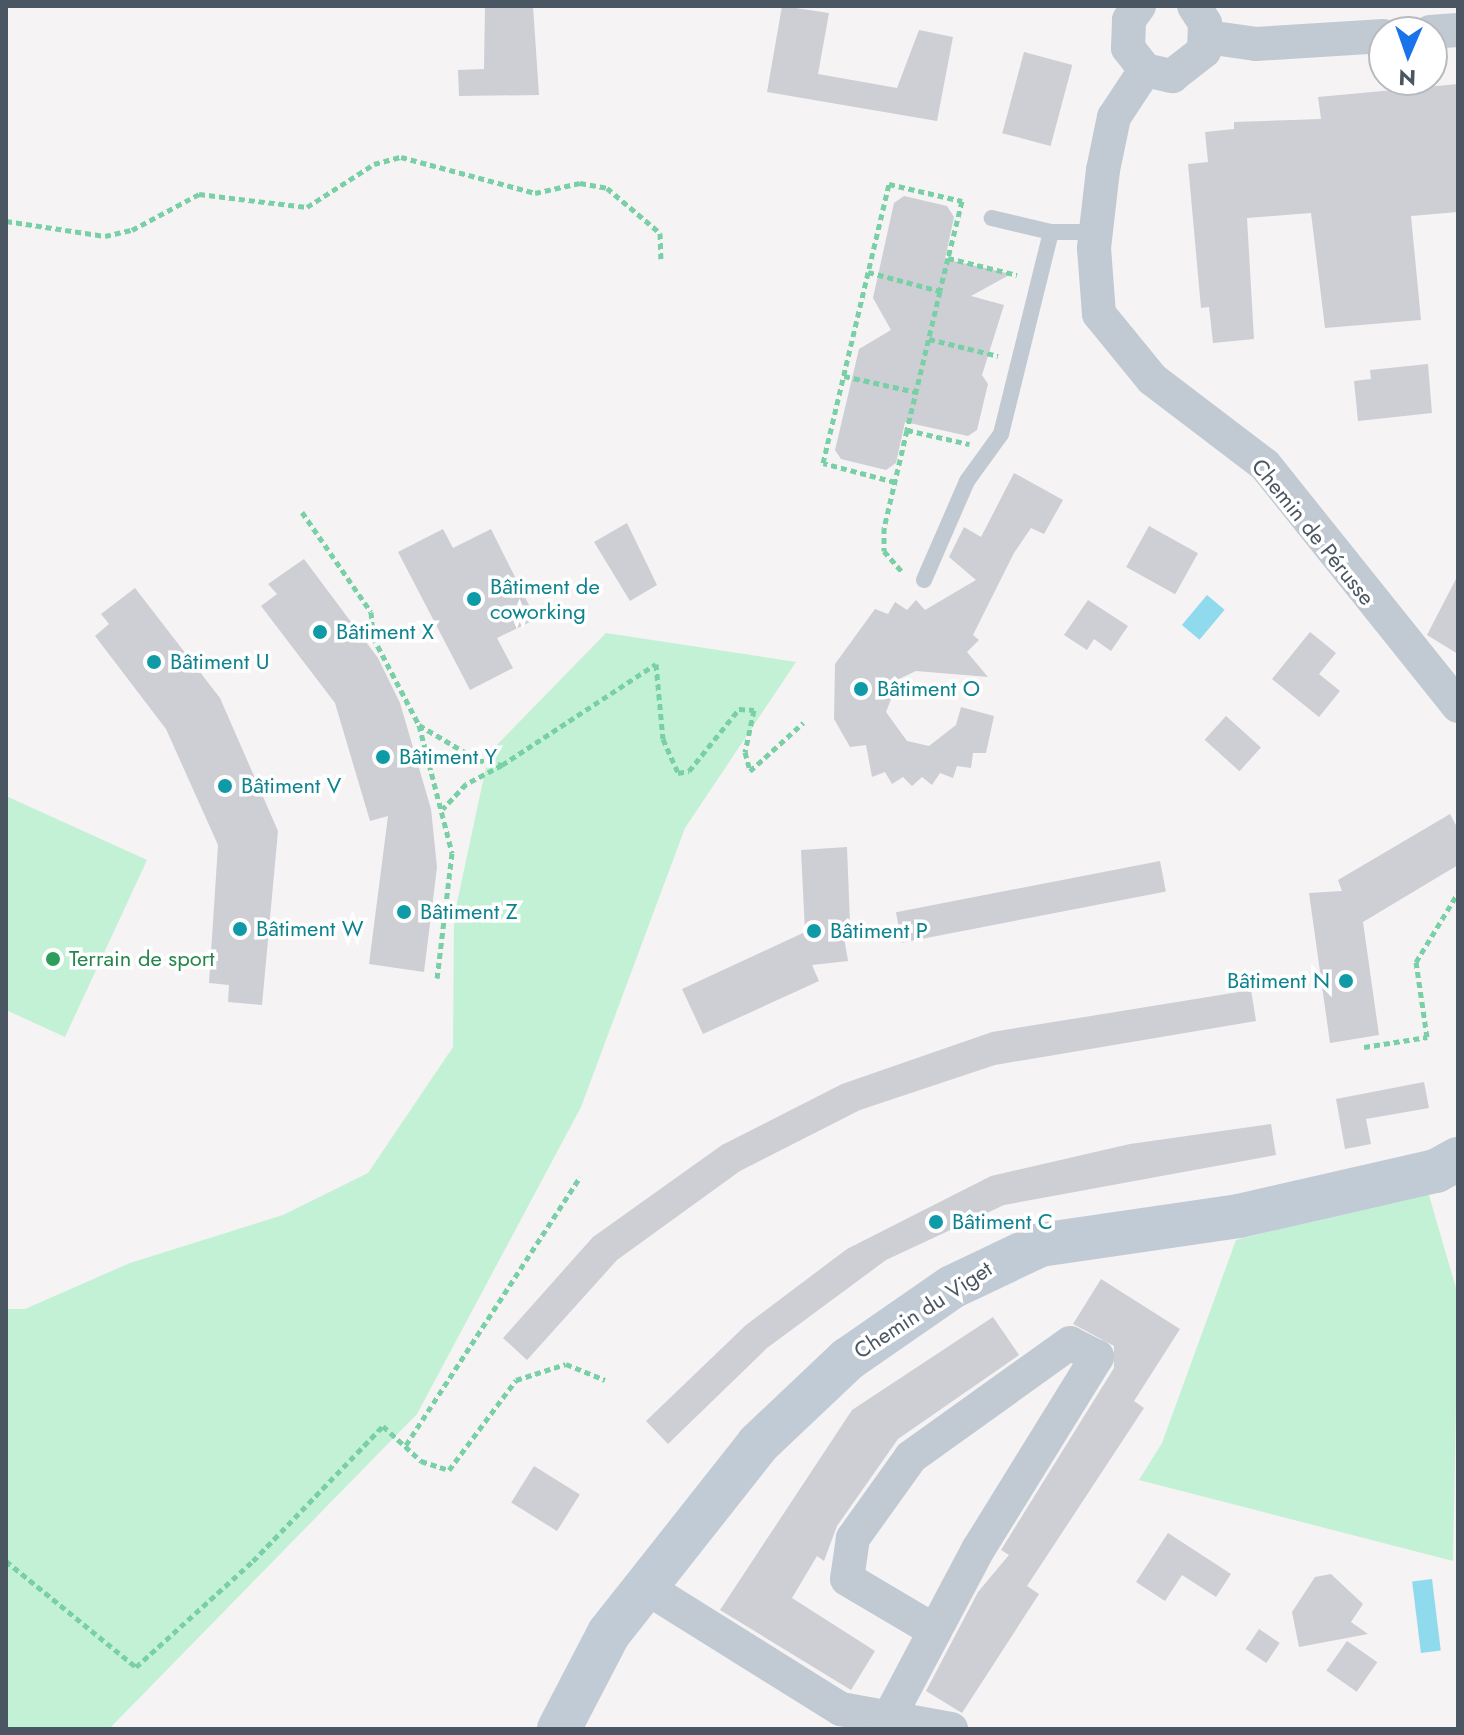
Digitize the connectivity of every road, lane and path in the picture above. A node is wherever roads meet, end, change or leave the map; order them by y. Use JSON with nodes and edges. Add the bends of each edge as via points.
{"nodes":[{"id":1,"x":1139,"y":6,"type":"edge"},
{"id":2,"x":1201,"y":21,"type":"edge"},
{"id":3,"x":1368,"y":37,"type":"edge"},
{"id":4,"x":1145,"y":70,"type":"junction"},
{"id":5,"x":992,"y":218,"type":"dead end"},
{"id":6,"x":6,"y":221,"type":"edge"},
{"id":7,"x":1051,"y":232,"type":"junction"},
{"id":8,"x":1096,"y":232,"type":"junction"},
{"id":9,"x":948,"y":258,"type":"junction"},
{"id":10,"x":661,"y":259,"type":"dead end"},
{"id":11,"x":868,"y":272,"type":"junction"},
{"id":12,"x":1039,"y":280,"type":"junction"},
{"id":13,"x":940,"y":291,"type":"junction"},
{"id":14,"x":929,"y":339,"type":"junction"},
{"id":15,"x":1019,"y":361,"type":"junction"},
{"id":16,"x":844,"y":376,"type":"junction"},
{"id":17,"x":916,"y":392,"type":"junction"},
{"id":18,"x":907,"y":430,"type":"junction"},
{"id":19,"x":989,"y":449,"type":"junction"},
{"id":20,"x":895,"y":482,"type":"junction"},
{"id":21,"x":302,"y":512,"type":"dead end"},
{"id":22,"x":905,"y":576,"type":"dead end"},
{"id":23,"x":924,"y":580,"type":"dead end"},
{"id":24,"x":1458,"y":706,"type":"edge"},
{"id":25,"x":803,"y":723,"type":"dead end"},
{"id":26,"x":419,"y":725,"type":"junction"},
{"id":27,"x":502,"y":765,"type":"junction"},
{"id":28,"x":442,"y":810,"type":"junction"},
{"id":29,"x":1458,"y":893,"type":"edge"},
{"id":30,"x":437,"y":978,"type":"dead end"},
{"id":31,"x":1364,"y":1047,"type":"dead end"},
{"id":32,"x":1458,"y":1159,"type":"edge"},
{"id":33,"x":580,"y":1177,"type":"dead end"},
{"id":34,"x":605,"y":1380,"type":"dead end"},
{"id":35,"x":406,"y":1445,"type":"junction"},
{"id":36,"x":6,"y":1561,"type":"edge"},
{"id":37,"x":647,"y":1588,"type":"junction"},
{"id":38,"x":935,"y":1631,"type":"junction"},
{"id":39,"x":884,"y":1723,"type":"edge"},
{"id":40,"x":559,"y":1729,"type":"edge"},
{"id":41,"x":951,"y":1729,"type":"edge"}],
"edges":[{"from":1,"to":4,"type":"street","via":[[1126,34]]},
{"from":2,"to":3,"type":"street","via":[[1256,44]]},
{"from":2,"to":4,"type":"street","via":[[1185,71]]},
{"from":4,"to":8,"type":"street","name":"Chemin de Pérusse","via":[[1114,117]]},
{"from":5,"to":7,"type":"lane"},
{"from":6,"to":10,"type":"path","via":[[105,236],[132,230],[199,194],[307,207],[374,164],[401,157],[535,193],[580,183],[607,188],[660,233]]},
{"from":7,"to":8,"type":"lane"},
{"from":7,"to":12,"type":"lane"},
{"from":8,"to":24,"type":"street","name":"Chemin de Pérusse","via":[[1099,314],[1152,379],[1265,465]]},
{"from":9,"to":11,"type":"path","via":[[962,201],[889,184]]},
{"from":9,"to":12,"type":"path"},
{"from":9,"to":13,"type":"path"},
{"from":11,"to":13,"type":"path"},
{"from":11,"to":16,"type":"path"},
{"from":12,"to":15,"type":"lane"},
{"from":13,"to":14,"type":"path"},
{"from":14,"to":15,"type":"path"},
{"from":14,"to":17,"type":"path"},
{"from":15,"to":19,"type":"lane","via":[[1001,434]]},
{"from":16,"to":17,"type":"path"},
{"from":16,"to":20,"type":"path","via":[[823,463]]},
{"from":17,"to":18,"type":"path"},
{"from":18,"to":19,"type":"path"},
{"from":18,"to":20,"type":"path"},
{"from":19,"to":23,"type":"lane"},
{"from":20,"to":22,"type":"path","via":[[884,551]]},
{"from":21,"to":26,"type":"path","via":[[371,612],[373,637]]},
{"from":25,"to":27,"type":"path","via":[[750,771],[745,752],[754,710],[739,709],[689,771],[678,773],[663,739],[656,664]]},
{"from":26,"to":27,"type":"path","via":[[478,760]]},
{"from":26,"to":28,"type":"path"},
{"from":27,"to":28,"type":"path","via":[[466,784]]},
{"from":28,"to":30,"type":"path","via":[[452,853]]},
{"from":29,"to":31,"type":"path","via":[[1416,962],[1427,1037]]},
{"from":32,"to":37,"type":"street","name":"Chemin du Viget","via":[[1329,1197],[1079,1236],[1002,1258],[900,1321],[811,1390],[758,1444]]},
{"from":33,"to":35,"type":"path"},
{"from":34,"to":35,"type":"path","via":[[566,1364],[516,1380],[449,1470]]},
{"from":35,"to":36,"type":"path","via":[[383,1426],[253,1561],[136,1667]]},
{"from":37,"to":39,"type":"street","via":[[841,1709]]},
{"from":37,"to":40,"type":"street","name":"Chemin du Viget","via":[[586,1670]]},
{"from":38,"to":38,"type":"street","via":[[1097,1357],[1070,1343],[911,1457],[853,1538],[847,1579]]},
{"from":38,"to":39,"type":"street"},
{"from":39,"to":41,"type":"street"}]}
